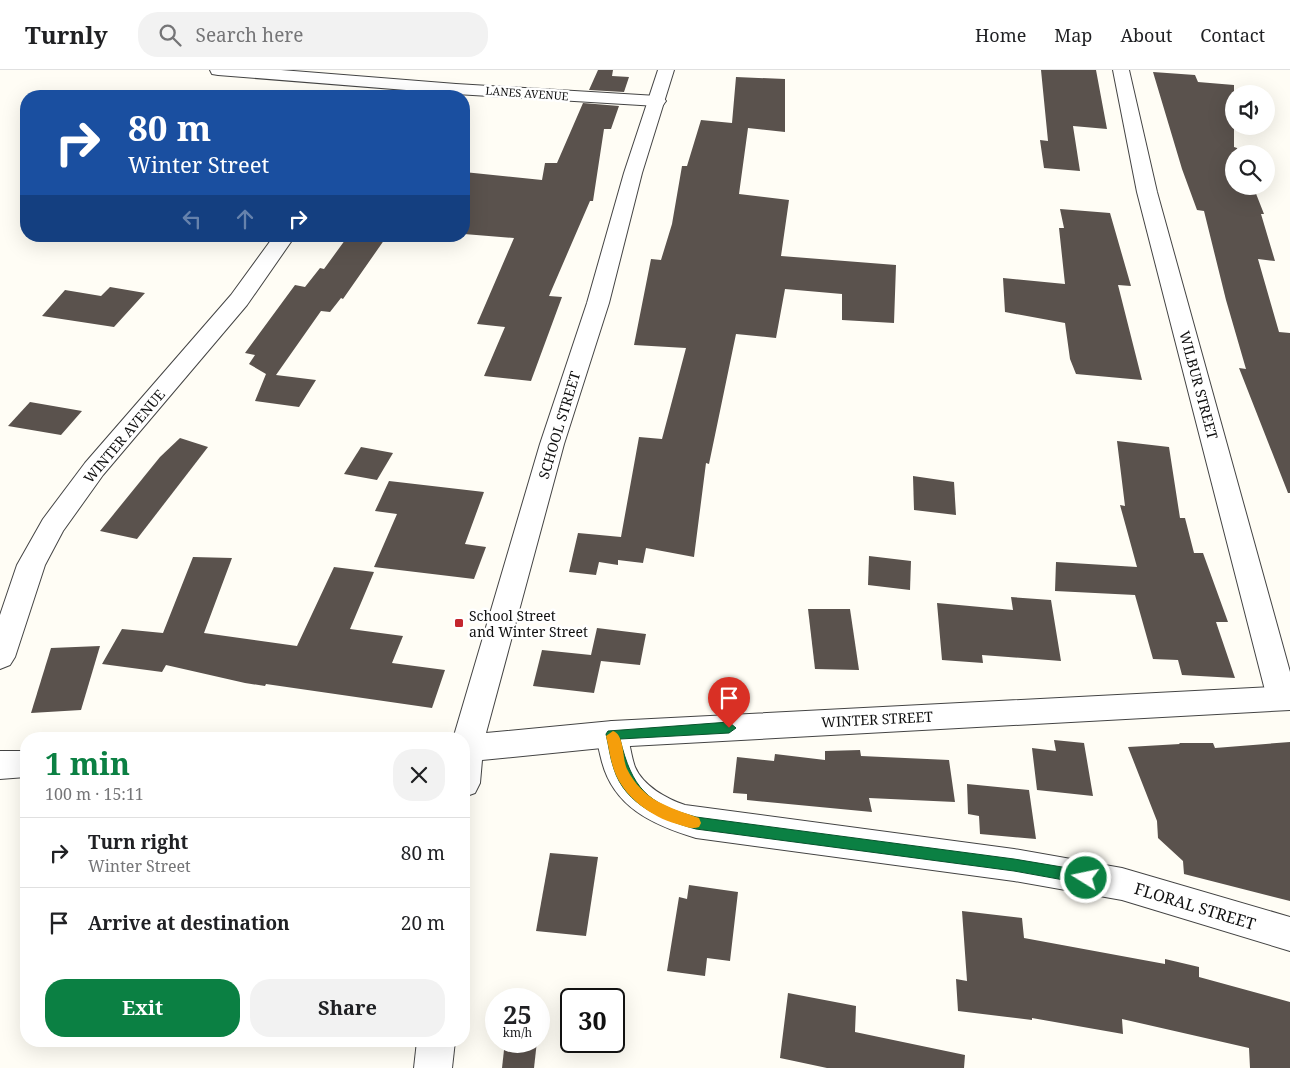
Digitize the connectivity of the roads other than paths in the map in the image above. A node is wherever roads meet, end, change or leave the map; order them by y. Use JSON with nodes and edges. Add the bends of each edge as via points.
{"nodes":[{"id":1,"x":218,"y":70,"type":"edge"},
{"id":2,"x":666,"y":70,"type":"edge"},
{"id":3,"x":1120,"y":70,"type":"edge"},
{"id":4,"x":657,"y":101,"type":"junction"},
{"id":5,"x":281,"y":242,"type":"edge"},
{"id":6,"x":0,"y":657,"type":"edge"},
{"id":7,"x":1286,"y":698,"type":"edge"},
{"id":8,"x":469,"y":732,"type":"edge"},
{"id":9,"x":612,"y":734,"type":"junction"},
{"id":10,"x":470,"y":748,"type":"edge"},
{"id":11,"x":20,"y":764,"type":"edge"},
{"id":12,"x":0,"y":765,"type":"edge"},
{"id":13,"x":1290,"y":934,"type":"edge"},
{"id":14,"x":435,"y":1047,"type":"edge"},
{"id":15,"x":433,"y":1068,"type":"edge"}],
"edges":[{"from":1,"to":4,"type":"street","name":"LANES AVENUE"},
{"from":2,"to":4,"type":"street","name":"SCHOOL STREET"},
{"from":3,"to":7,"type":"street","name":"WILBUR STREET","via":[[1147,192]]},
{"from":4,"to":8,"type":"street","name":"SCHOOL STREET","via":[[633,173],[598,303],[552,444]]},
{"from":5,"to":6,"type":"street","name":"WINTER AVENUE","via":[[239,300],[94,470],[52,526],[31,564]]},
{"from":7,"to":9,"type":"street","name":"WINTER STREET"},
{"from":9,"to":10,"type":"street","name":"WINTER STREET"},
{"from":9,"to":13,"type":"street","name":"FLORAL STREET","via":[[621,770],[634,790],[650,805],[672,817],[696,823],[1014,865],[1122,884]]},
{"from":11,"to":12,"type":"street"},
{"from":14,"to":15,"type":"street"}]}
